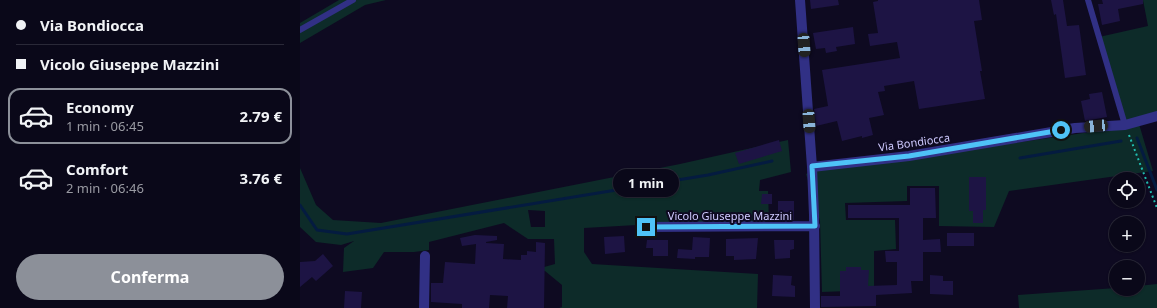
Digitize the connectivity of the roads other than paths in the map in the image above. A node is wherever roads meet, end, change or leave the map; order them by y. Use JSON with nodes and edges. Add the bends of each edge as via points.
{"nodes":[{"id":1,"x":353,"y":0,"type":"edge"},
{"id":2,"x":800,"y":0,"type":"edge"},
{"id":3,"x":1088,"y":0,"type":"edge"},
{"id":4,"x":300,"y":30,"type":"edge"},
{"id":5,"x":1157,"y":116,"type":"edge"},
{"id":6,"x":1125,"y":124,"type":"junction"},
{"id":7,"x":812,"y":166,"type":"junction"},
{"id":8,"x":815,"y":226,"type":"junction"},
{"id":9,"x":646,"y":227,"type":"dead end"},
{"id":10,"x":425,"y":256,"type":"dead end"},
{"id":11,"x":424,"y":308,"type":"edge"},
{"id":12,"x":815,"y":308,"type":"edge"}],
"edges":[{"from":1,"to":4,"type":"lane"},
{"from":2,"to":7,"type":"street"},
{"from":3,"to":6,"type":"lane"},
{"from":5,"to":6,"type":"street","name":"Via Bondiocca"},
{"from":6,"to":7,"type":"street","name":"Via Bondiocca","via":[[1075,128],[909,156]]},
{"from":7,"to":8,"type":"street"},
{"from":8,"to":9,"type":"street","name":"Vicolo Giuseppe Mazzini"},
{"from":8,"to":12,"type":"street"},
{"from":10,"to":11,"type":"street"}]}
